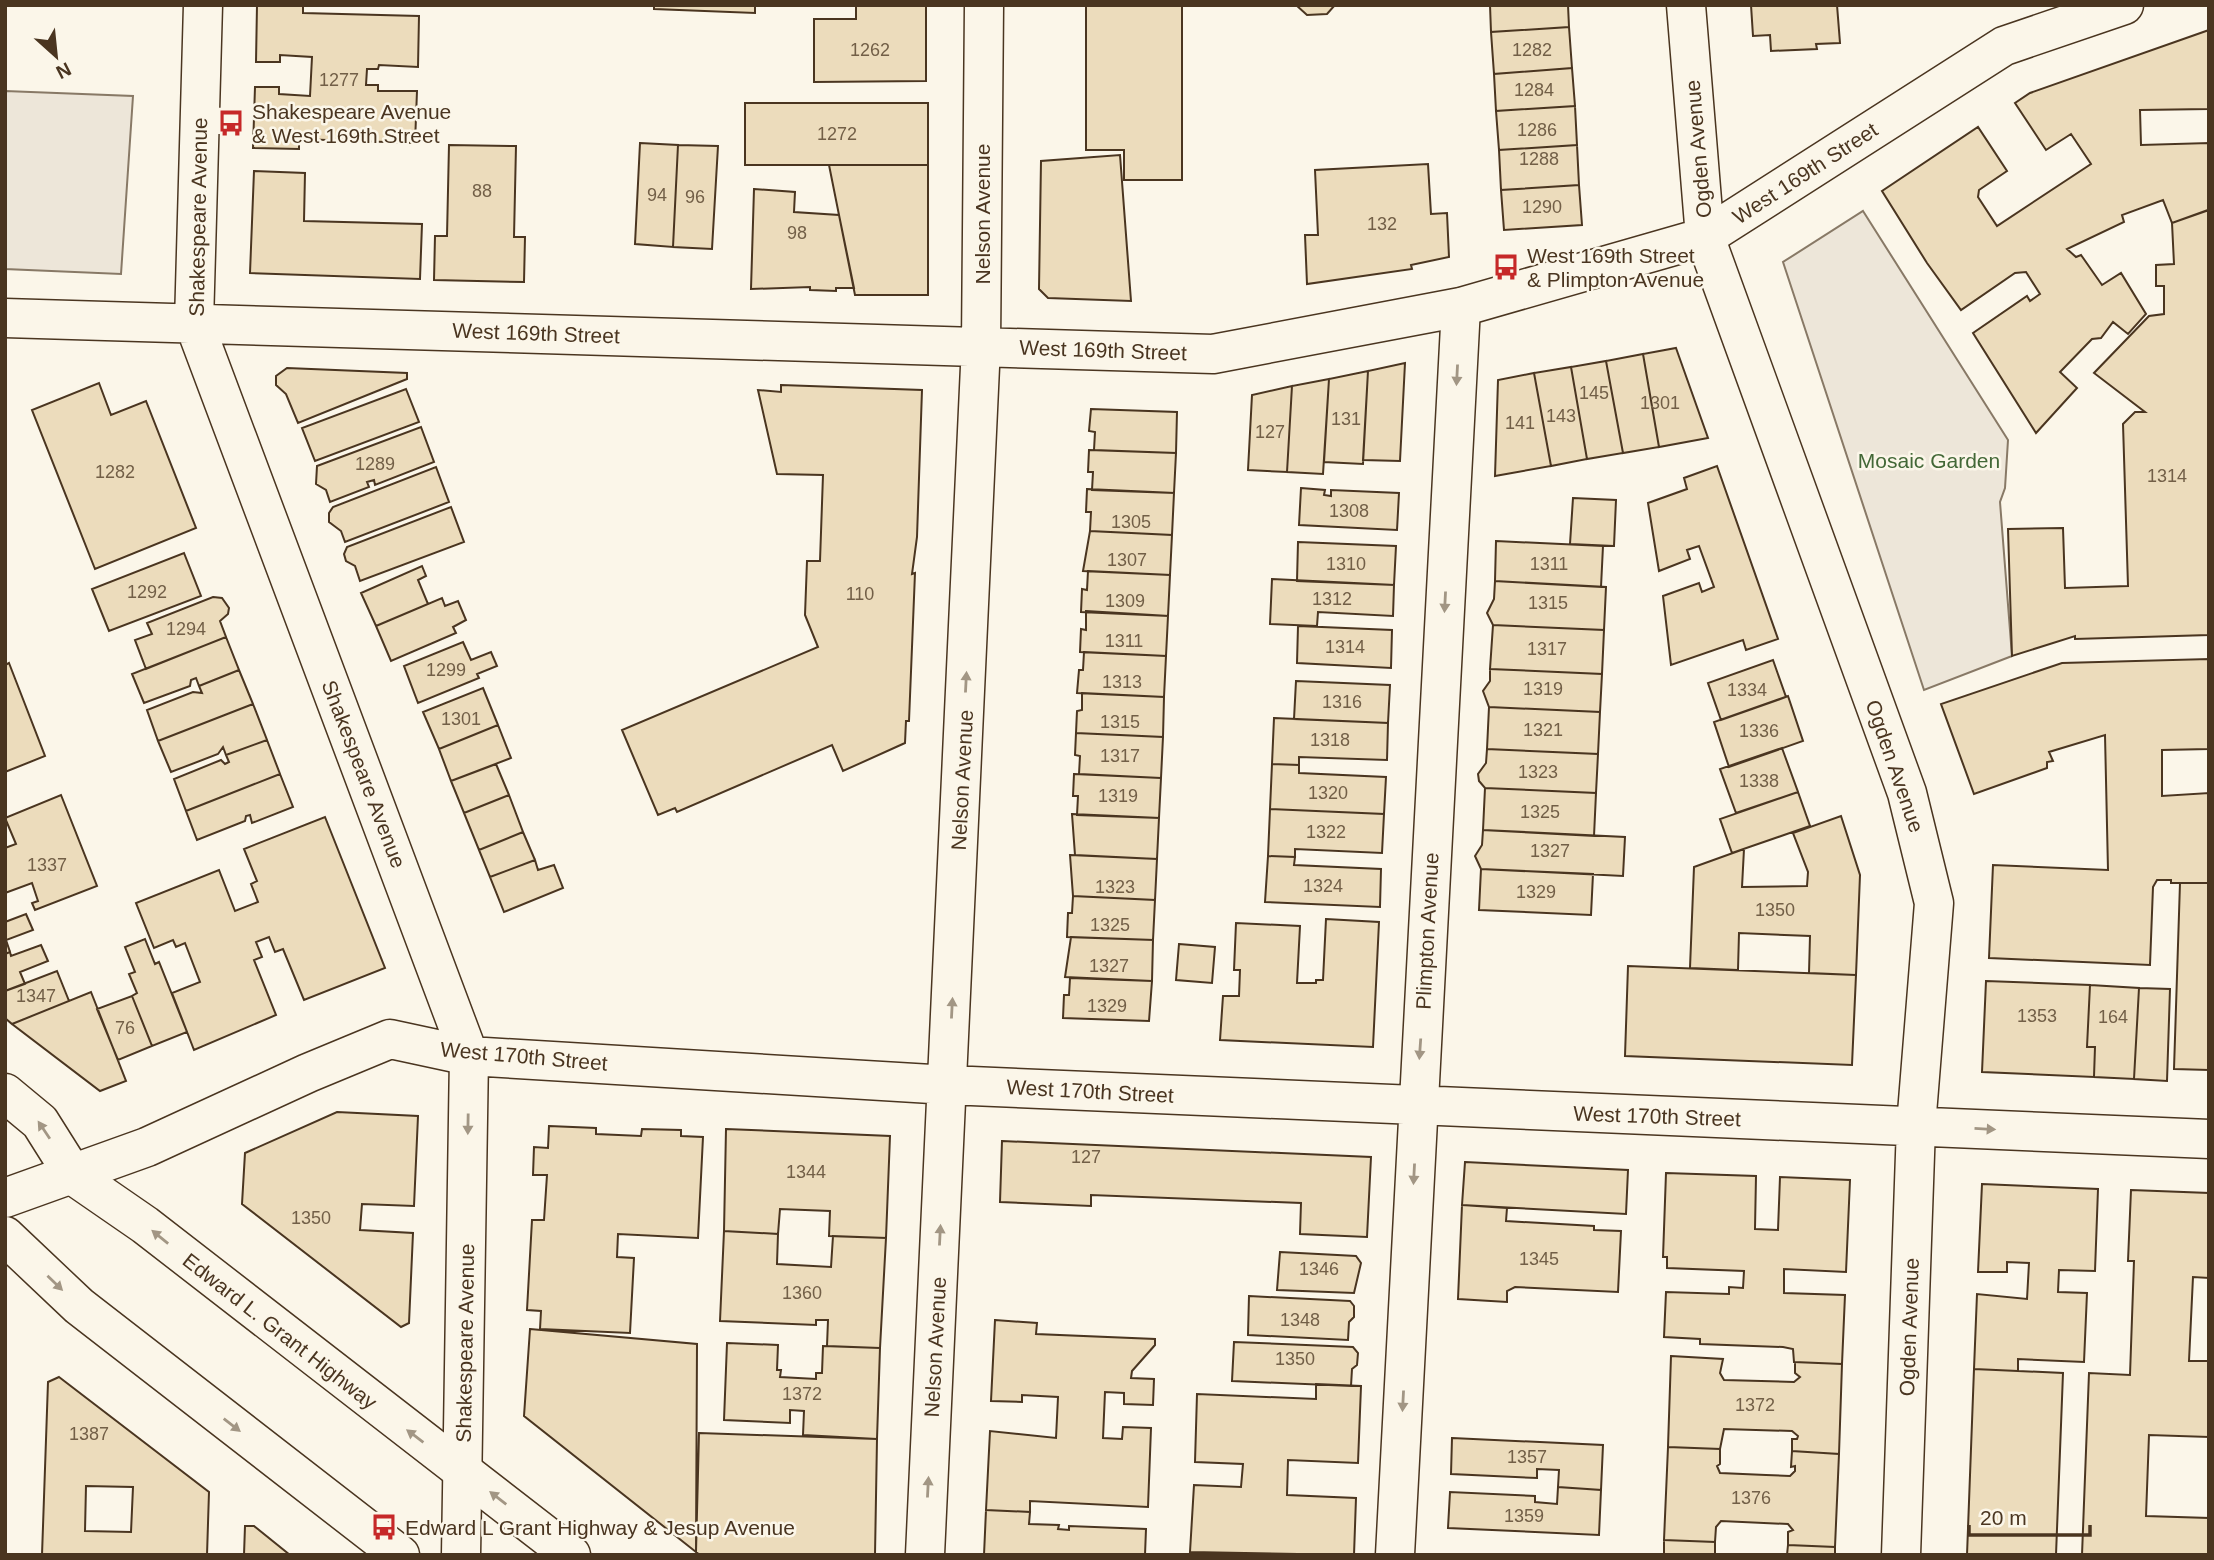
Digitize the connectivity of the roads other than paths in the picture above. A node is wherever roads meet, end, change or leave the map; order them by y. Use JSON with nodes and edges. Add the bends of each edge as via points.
{"nodes":[{"id":1,"x":202,"y":5,"type":"edge"},
{"id":2,"x":984,"y":5,"type":"edge"},
{"id":3,"x":1686,"y":5,"type":"edge"},
{"id":4,"x":2124,"y":5,"type":"edge"},
{"id":5,"x":1705,"y":237,"type":"junction"},
{"id":6,"x":1461,"y":307,"type":"junction"},
{"id":7,"x":5,"y":318,"type":"edge"},
{"id":8,"x":194,"y":323,"type":"junction"},
{"id":9,"x":981,"y":345,"type":"junction"},
{"id":10,"x":469,"y":1056,"type":"junction"},
{"id":11,"x":948,"y":1085,"type":"junction"},
{"id":12,"x":5,"y":1093,"type":"edge"},
{"id":13,"x":1417,"y":1106,"type":"junction"},
{"id":14,"x":1916,"y":1126,"type":"junction"},
{"id":15,"x":2209,"y":1139,"type":"edge"},
{"id":16,"x":74,"y":1176,"type":"junction"},
{"id":17,"x":5,"y":1198,"type":"edge"},
{"id":18,"x":5,"y":1236,"type":"edge"},
{"id":19,"x":463,"y":1471,"type":"junction"},
{"id":20,"x":400,"y":1555,"type":"edge"},
{"id":21,"x":461,"y":1555,"type":"edge"},
{"id":22,"x":571,"y":1555,"type":"edge"},
{"id":23,"x":925,"y":1555,"type":"edge"},
{"id":24,"x":1395,"y":1555,"type":"edge"},
{"id":25,"x":1901,"y":1555,"type":"edge"}],
"edges":[{"from":1,"to":8,"type":"street","name":"Shakespeare Avenue"},
{"from":2,"to":9,"type":"street","name":"Nelson Avenue"},
{"from":3,"to":5,"type":"street","name":"Ogden Avenue"},
{"from":4,"to":5,"type":"street","name":"West 169th Street","via":[[2004,46]]},
{"from":5,"to":6,"type":"street","name":"West 169th Street"},
{"from":5,"to":14,"type":"street","name":"Ogden Avenue","via":[[1907,793],[1930,877],[1934,903]]},
{"from":6,"to":9,"type":"street","name":"West 169th Street","via":[[1213,354]]},
{"from":6,"to":13,"type":"street","name":"Plimpton Avenue","one_way":true},
{"from":7,"to":8,"type":"street","name":"West 169th Street"},
{"from":8,"to":9,"type":"street","name":"West 169th Street"},
{"from":8,"to":10,"type":"street","name":"Shakespeare Avenue"},
{"from":11,"to":9,"type":"street","name":"Nelson Avenue","one_way":true},
{"from":10,"to":11,"type":"street","name":"West 170th Street"},
{"from":10,"to":16,"type":"street","name":"West 170th Street","via":[[390,1039]]},
{"from":10,"to":19,"type":"street","name":"Shakespeare Avenue","one_way":true},
{"from":11,"to":13,"type":"street","name":"West 170th Street"},
{"from":23,"to":11,"type":"street","name":"Nelson Avenue","one_way":true},
{"from":16,"to":12,"type":"street","name":"Edward L. Grant Highway","one_way":true,"via":[[40,1122]]},
{"from":13,"to":14,"type":"street","name":"West 170th Street"},
{"from":13,"to":24,"type":"street","name":"Plimpton Avenue","one_way":true},
{"from":14,"to":15,"type":"street","name":"West 170th Street","one_way":true},
{"from":14,"to":25,"type":"street","name":"Ogden Avenue"},
{"from":16,"to":17,"type":"street","name":"West 170th Street"},
{"from":19,"to":16,"type":"street","name":"Edward L. Grant Highway","one_way":true,"via":[[145,1225]]},
{"from":18,"to":20,"type":"street","one_way":true,"via":[[79,1306]]},
{"from":19,"to":21,"type":"street","name":"Shakespeare Avenue"},
{"from":22,"to":19,"type":"street","name":"Edward L. Grant Highway","one_way":true}]}
